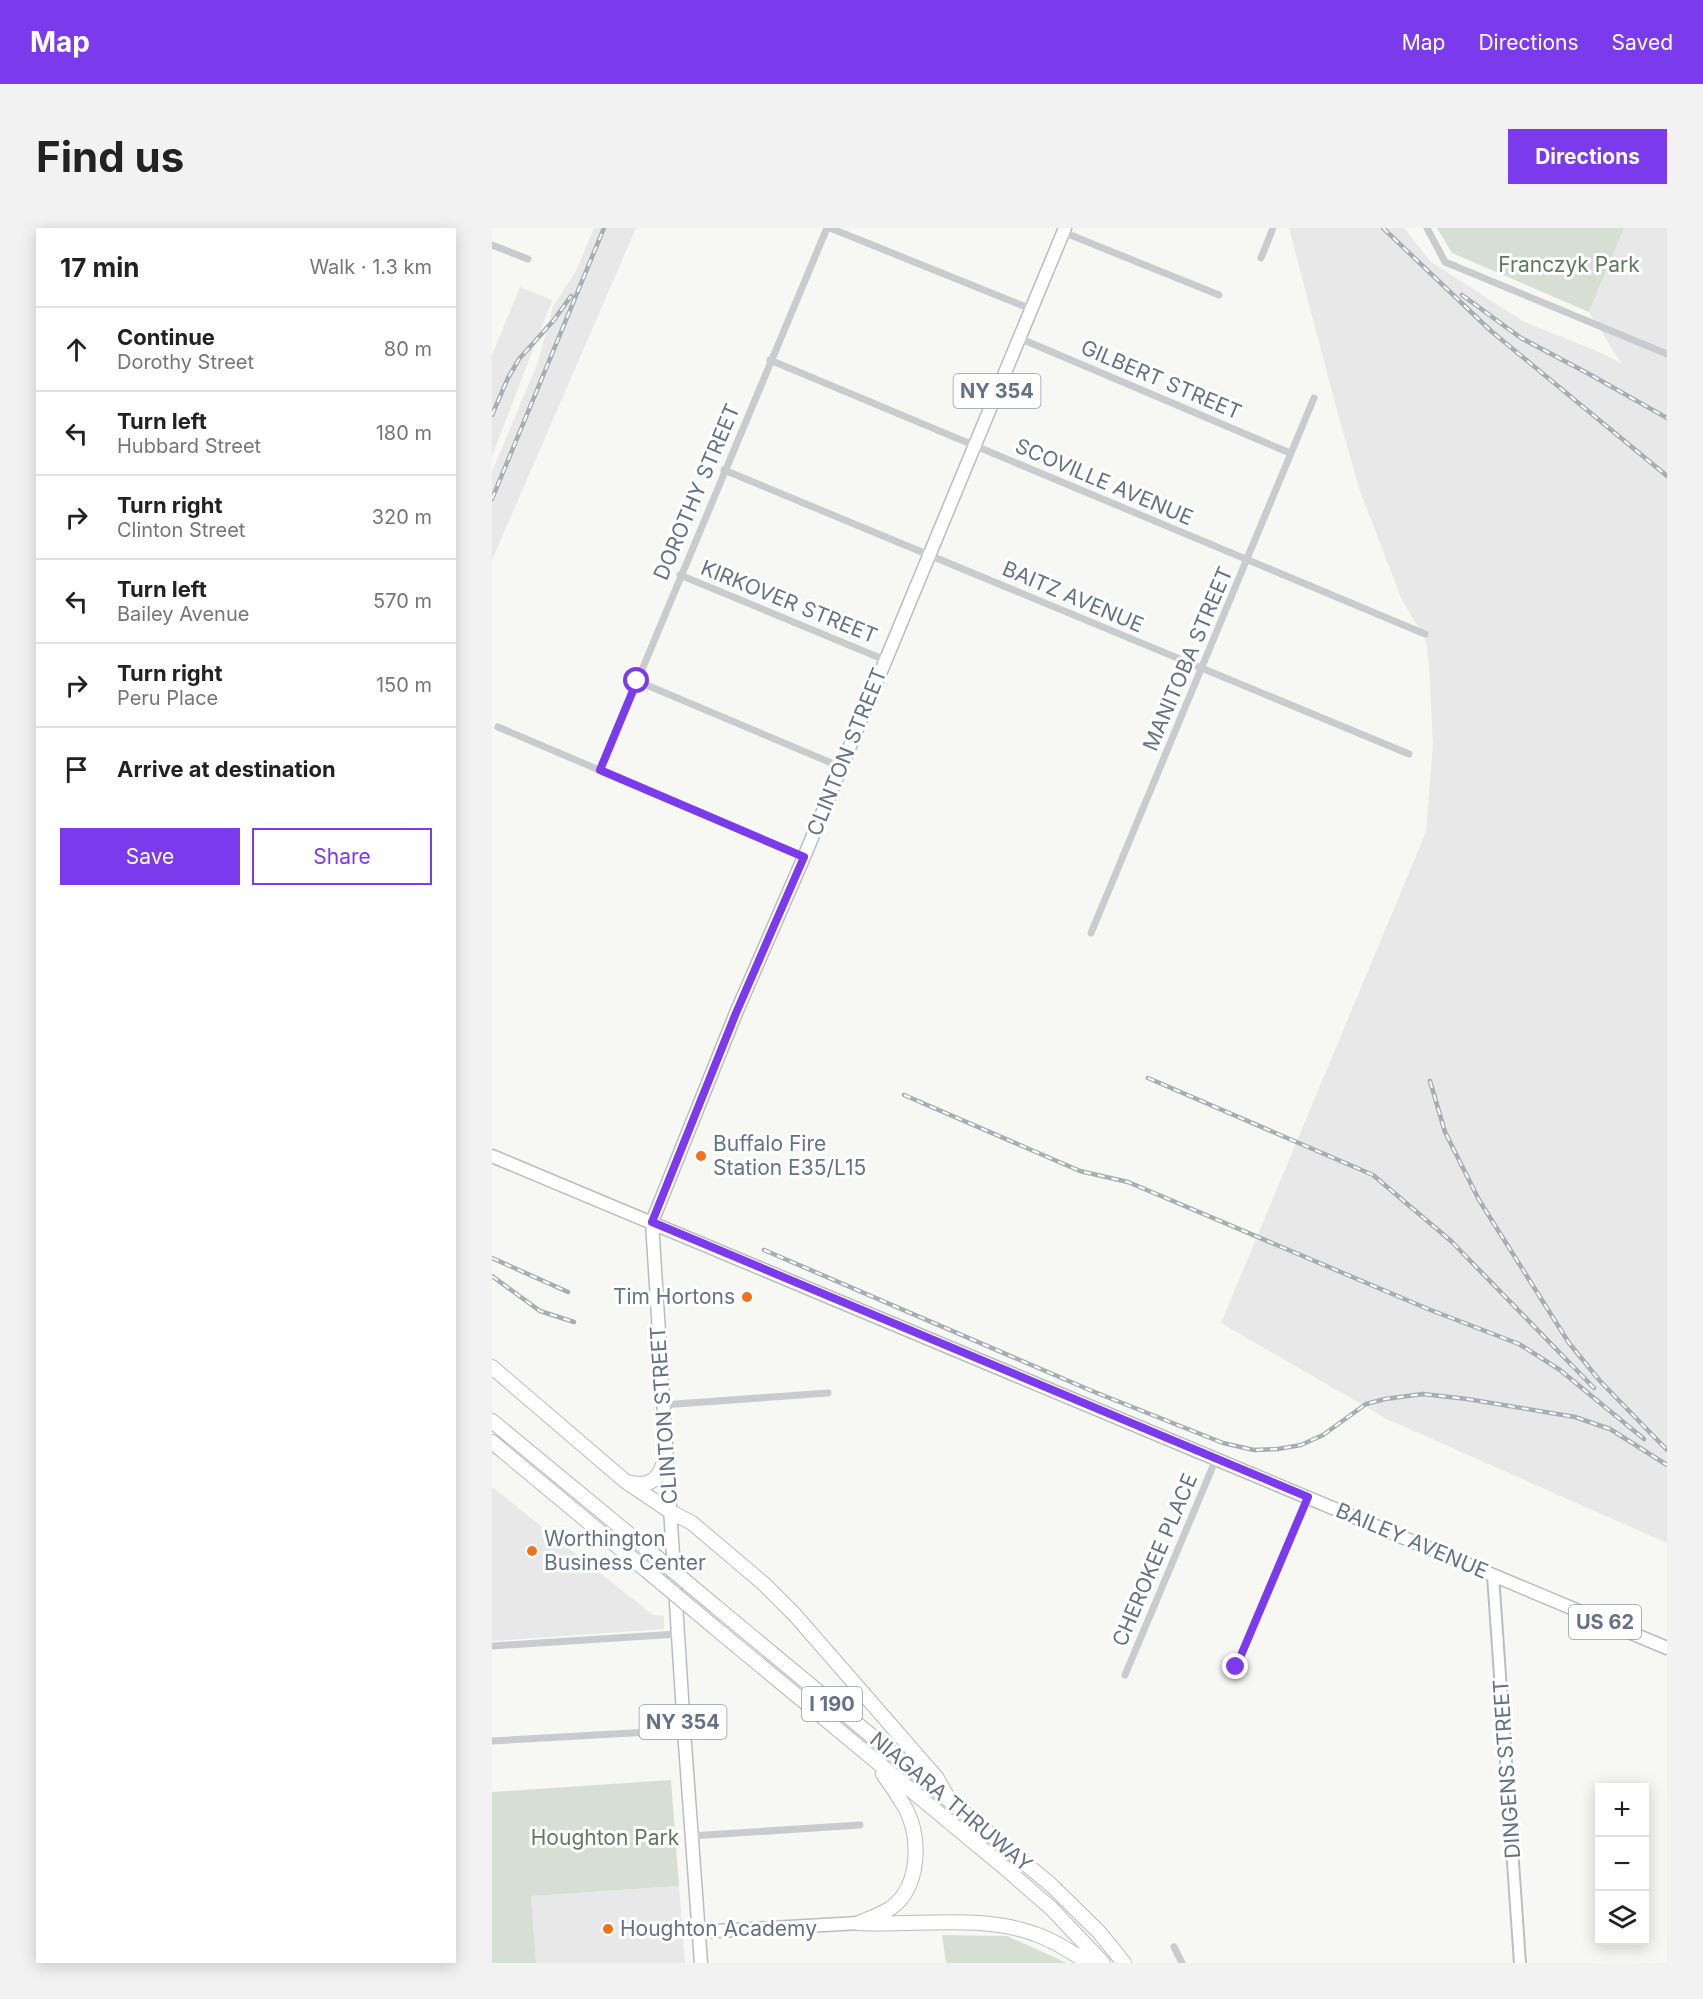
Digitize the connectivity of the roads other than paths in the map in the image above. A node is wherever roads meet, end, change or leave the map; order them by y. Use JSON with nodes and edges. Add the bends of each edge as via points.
{"nodes":[{"id":1,"x":828,"y":228,"type":"edge"},
{"id":2,"x":1273,"y":228,"type":"edge"},
{"id":3,"x":1427,"y":228,"type":"edge"},
{"id":4,"x":1064,"y":230,"type":"edge"},
{"id":5,"x":492,"y":244,"type":"edge"},
{"id":6,"x":1261,"y":258,"type":"dead end"},
{"id":7,"x":528,"y":259,"type":"dead end"},
{"id":8,"x":1219,"y":295,"type":"dead end"},
{"id":9,"x":1031,"y":309,"type":"junction"},
{"id":10,"x":1019,"y":338,"type":"junction"},
{"id":11,"x":1667,"y":354,"type":"edge"},
{"id":12,"x":770,"y":360,"type":"junction"},
{"id":13,"x":1314,"y":398,"type":"dead end"},
{"id":14,"x":974,"y":446,"type":"junction"},
{"id":15,"x":1290,"y":453,"type":"junction"},
{"id":16,"x":724,"y":470,"type":"junction"},
{"id":17,"x":929,"y":554,"type":"junction"},
{"id":18,"x":1247,"y":559,"type":"junction"},
{"id":19,"x":680,"y":575,"type":"junction"},
{"id":20,"x":1425,"y":634,"type":"dead end"},
{"id":21,"x":885,"y":660,"type":"junction"},
{"id":22,"x":1202,"y":669,"type":"junction"},
{"id":23,"x":637,"y":681,"type":"junction"},
{"id":24,"x":498,"y":727,"type":"dead end"},
{"id":25,"x":1409,"y":754,"type":"dead end"},
{"id":26,"x":841,"y":767,"type":"junction"},
{"id":27,"x":600,"y":770,"type":"junction"},
{"id":28,"x":804,"y":857,"type":"junction"},
{"id":29,"x":1091,"y":933,"type":"dead end"},
{"id":30,"x":492,"y":1156,"type":"edge"},
{"id":31,"x":652,"y":1222,"type":"junction"},
{"id":32,"x":492,"y":1367,"type":"edge"},
{"id":33,"x":828,"y":1393,"type":"dead end"},
{"id":34,"x":662,"y":1405,"type":"junction"},
{"id":35,"x":492,"y":1421,"type":"edge"},
{"id":36,"x":492,"y":1442,"type":"edge"},
{"id":37,"x":666,"y":1456,"type":"junction"},
{"id":38,"x":1216,"y":1459,"type":"junction"},
{"id":39,"x":626,"y":1482,"type":"junction"},
{"id":40,"x":1308,"y":1497,"type":"junction"},
{"id":41,"x":671,"y":1512,"type":"junction"},
{"id":42,"x":1494,"y":1575,"type":"junction"},
{"id":43,"x":678,"y":1634,"type":"junction"},
{"id":44,"x":492,"y":1647,"type":"edge"},
{"id":45,"x":1667,"y":1648,"type":"edge"},
{"id":46,"x":1236,"y":1667,"type":"dead end"},
{"id":47,"x":1125,"y":1675,"type":"dead end"},
{"id":48,"x":684,"y":1730,"type":"junction"},
{"id":49,"x":492,"y":1741,"type":"edge"},
{"id":50,"x":876,"y":1762,"type":"junction"},
{"id":51,"x":950,"y":1801,"type":"junction"},
{"id":52,"x":860,"y":1825,"type":"dead end"},
{"id":53,"x":691,"y":1836,"type":"junction"},
{"id":54,"x":860,"y":1923,"type":"junction"},
{"id":55,"x":699,"y":1932,"type":"junction"},
{"id":56,"x":1174,"y":1947,"type":"dead end"},
{"id":57,"x":701,"y":1963,"type":"edge"},
{"id":58,"x":1088,"y":1963,"type":"edge"},
{"id":59,"x":1103,"y":1963,"type":"edge"},
{"id":60,"x":1124,"y":1963,"type":"edge"},
{"id":61,"x":1182,"y":1963,"type":"edge"},
{"id":62,"x":1520,"y":1963,"type":"edge"}],
"edges":[{"from":1,"to":9,"type":"street"},
{"from":1,"to":12,"type":"street","name":"DOROTHY STREET"},
{"from":2,"to":6,"type":"street"},
{"from":3,"to":11,"type":"street","via":[[1445,262]]},
{"from":4,"to":8,"type":"street"},
{"from":4,"to":9,"type":"main road","name":"CLINTON STREET","number":"NY 354"},
{"from":5,"to":7,"type":"street"},
{"from":9,"to":10,"type":"main road","name":"CLINTON STREET","number":"NY 354"},
{"from":10,"to":14,"type":"main road","name":"CLINTON STREET","number":"NY 354"},
{"from":10,"to":15,"type":"street","name":"GILBERT STREET"},
{"from":12,"to":14,"type":"street","name":"SCOVILLE AVENUE"},
{"from":12,"to":16,"type":"street","name":"DOROTHY STREET"},
{"from":13,"to":15,"type":"street","name":"MANITOBA STREET"},
{"from":14,"to":17,"type":"main road","name":"CLINTON STREET","number":"NY 354"},
{"from":14,"to":18,"type":"street","name":"SCOVILLE AVENUE"},
{"from":15,"to":18,"type":"street","name":"MANITOBA STREET"},
{"from":16,"to":17,"type":"street","name":"BAITZ AVENUE"},
{"from":16,"to":19,"type":"street","name":"DOROTHY STREET"},
{"from":17,"to":21,"type":"main road","name":"CLINTON STREET","number":"NY 354"},
{"from":17,"to":22,"type":"street","name":"BAITZ AVENUE"},
{"from":18,"to":20,"type":"street","name":"SCOVILLE AVENUE"},
{"from":18,"to":22,"type":"street","name":"MANITOBA STREET"},
{"from":19,"to":21,"type":"street","name":"KIRKOVER STREET"},
{"from":19,"to":23,"type":"street","name":"DOROTHY STREET"},
{"from":21,"to":26,"type":"main road","name":"CLINTON STREET","number":"NY 354"},
{"from":22,"to":25,"type":"street","name":"BAITZ AVENUE"},
{"from":22,"to":29,"type":"street","name":"MANITOBA STREET"},
{"from":23,"to":26,"type":"street"},
{"from":23,"to":27,"type":"street","name":"DOROTHY STREET"},
{"from":24,"to":27,"type":"street"},
{"from":26,"to":28,"type":"main road","name":"CLINTON STREET","number":"NY 354"},
{"from":27,"to":28,"type":"street"},
{"from":28,"to":31,"type":"main road","name":"CLINTON STREET","number":"NY 354"},
{"from":30,"to":31,"type":"main road","name":"BAILEY AVENUE","number":"US 62"},
{"from":31,"to":34,"type":"main road","name":"CLINTON STREET","number":"NY 354"},
{"from":31,"to":38,"type":"main road","name":"BAILEY AVENUE","number":"US 62"},
{"from":32,"to":39,"type":"highway"},
{"from":33,"to":34,"type":"street"},
{"from":34,"to":37,"type":"main road","name":"CLINTON STREET","number":"NY 354"},
{"from":35,"to":51,"type":"highway","name":"NIAGARA THRUWAY","number":"I 190","bridge":true},
{"from":36,"to":50,"type":"highway","name":"NIAGARA THRUWAY","number":"I 190","bridge":true},
{"from":37,"to":39,"type":"highway","via":[[658,1477],[647,1484]]},
{"from":37,"to":41,"type":"main road","name":"CLINTON STREET","number":"NY 354"},
{"from":38,"to":40,"type":"main road","name":"BAILEY AVENUE","number":"US 62"},
{"from":38,"to":47,"type":"street","name":"CHEROKEE PLACE"},
{"from":39,"to":41,"type":"highway"},
{"from":40,"to":42,"type":"main road","name":"BAILEY AVENUE","number":"US 62"},
{"from":40,"to":46,"type":"street"},
{"from":41,"to":43,"type":"main road","name":"CLINTON STREET","number":"NY 354"},
{"from":41,"to":51,"type":"highway","via":[[724,1548],[795,1615],[936,1777]]},
{"from":42,"to":45,"type":"main road","name":"BAILEY AVENUE","number":"US 62"},
{"from":42,"to":62,"type":"street","name":"DINGENS STREET"},
{"from":43,"to":44,"type":"street"},
{"from":43,"to":48,"type":"main road","name":"CLINTON STREET","number":"NY 354"},
{"from":48,"to":49,"type":"street"},
{"from":48,"to":53,"type":"main road","name":"CLINTON STREET","number":"NY 354"},
{"from":50,"to":54,"type":"highway","via":[[911,1822],[914,1863],[911,1881],[897,1902]]},
{"from":50,"to":59,"type":"highway","name":"NIAGARA THRUWAY","number":"I 190","via":[[1052,1909]]},
{"from":51,"to":60,"type":"highway","name":"NIAGARA THRUWAY","number":"I 190","via":[[1050,1884]]},
{"from":52,"to":53,"type":"street"},
{"from":53,"to":55,"type":"main road","name":"CLINTON STREET","number":"NY 354"},
{"from":54,"to":55,"type":"main road"},
{"from":54,"to":58,"type":"highway","via":[[973,1922],[1009,1928],[1035,1934]]},
{"from":55,"to":57,"type":"main road","name":"CLINTON STREET","number":"NY 354"},
{"from":56,"to":61,"type":"street"}]}
